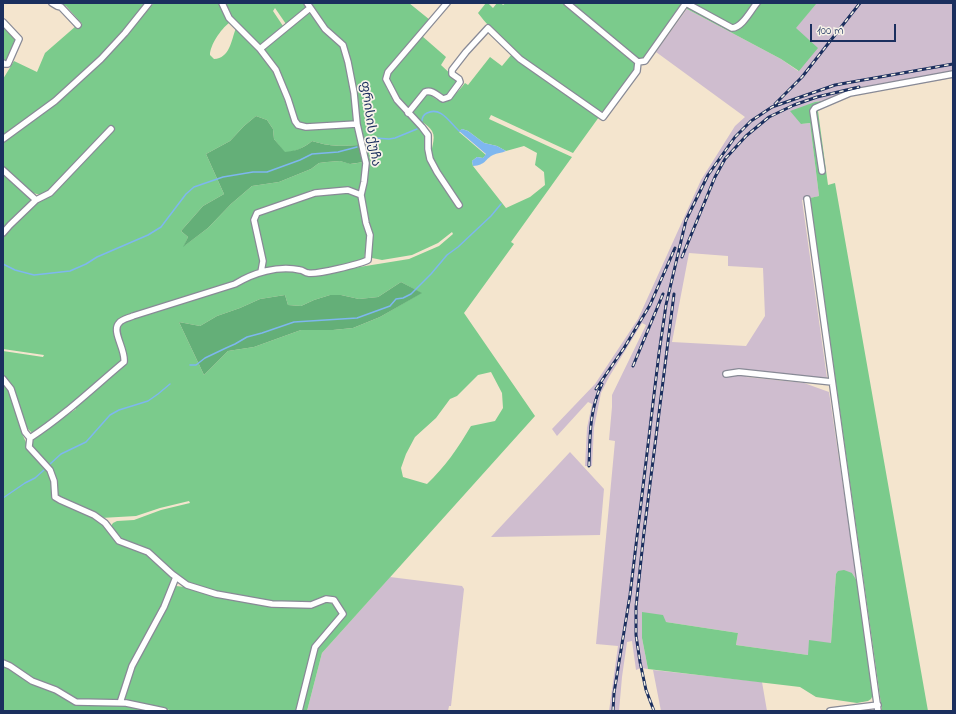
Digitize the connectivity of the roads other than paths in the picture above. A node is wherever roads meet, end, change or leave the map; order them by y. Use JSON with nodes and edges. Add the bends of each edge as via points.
{"nodes":[{"id":1,"x":52,"y":3,"type":"edge"},
{"id":2,"x":149,"y":3,"type":"edge"},
{"id":3,"x":222,"y":3,"type":"edge"},
{"id":4,"x":447,"y":3,"type":"edge"},
{"id":5,"x":686,"y":3,"type":"edge"},
{"id":6,"x":757,"y":3,"type":"edge"},
{"id":7,"x":569,"y":4,"type":"edge"},
{"id":8,"x":308,"y":6,"type":"edge"},
{"id":9,"x":3,"y":22,"type":"edge"},
{"id":10,"x":78,"y":25,"type":"dead end"},
{"id":11,"x":260,"y":49,"type":"junction"},
{"id":12,"x":638,"y":62,"type":"junction"},
{"id":13,"x":6,"y":63,"type":"edge"},
{"id":14,"x":953,"y":74,"type":"edge"},
{"id":15,"x":408,"y":113,"type":"junction"},
{"id":16,"x":357,"y":124,"type":"junction"},
{"id":17,"x":111,"y":129,"type":"dead end"},
{"id":18,"x":3,"y":139,"type":"edge"},
{"id":19,"x":3,"y":170,"type":"edge"},
{"id":20,"x":822,"y":171,"type":"dead end"},
{"id":21,"x":361,"y":195,"type":"junction"},
{"id":22,"x":807,"y":199,"type":"dead end"},
{"id":23,"x":36,"y":200,"type":"junction"},
{"id":24,"x":459,"y":205,"type":"dead end"},
{"id":25,"x":3,"y":233,"type":"edge"},
{"id":26,"x":261,"y":272,"type":"junction"},
{"id":27,"x":726,"y":374,"type":"dead end"},
{"id":28,"x":3,"y":379,"type":"edge"},
{"id":29,"x":832,"y":382,"type":"junction"},
{"id":30,"x":30,"y":438,"type":"junction"},
{"id":31,"x":176,"y":577,"type":"junction"},
{"id":32,"x":3,"y":663,"type":"edge"},
{"id":33,"x":120,"y":703,"type":"junction"},
{"id":34,"x":878,"y":705,"type":"junction"},
{"id":35,"x":164,"y":711,"type":"edge"},
{"id":36,"x":299,"y":711,"type":"edge"},
{"id":37,"x":830,"y":711,"type":"edge"},
{"id":38,"x":878,"y":711,"type":"edge"}],
"edges":[{"from":1,"to":10,"type":"street","via":[[61,7]]},
{"from":2,"to":18,"type":"street","via":[[115,44],[55,102]]},
{"from":3,"to":11,"type":"street","via":[[229,18]]},
{"from":4,"to":15,"type":"street","via":[[388,72],[386,79],[397,100]]},
{"from":5,"to":6,"type":"street","via":[[736,28]]},
{"from":5,"to":12,"type":"street","via":[[645,61]]},
{"from":7,"to":12,"type":"street"},
{"from":8,"to":11,"type":"street"},
{"from":8,"to":16,"type":"street","name":"ფრისის ქუჩა","via":[[346,51]]},
{"from":9,"to":13,"type":"street","via":[[19,39]]},
{"from":11,"to":16,"type":"street","via":[[276,70],[298,125]]},
{"from":12,"to":15,"type":"street","via":[[637,71],[603,117],[520,59],[488,28],[452,70],[452,74],[460,82],[449,98],[444,99],[432,91],[425,92]]},
{"from":14,"to":20,"type":"street","via":[[850,93],[815,108],[813,111]]},
{"from":15,"to":24,"type":"street","via":[[428,135],[430,159]]},
{"from":16,"to":21,"type":"street","name":"ფრისის ქუჩა","via":[[366,163]]},
{"from":17,"to":23,"type":"street","via":[[50,192]]},
{"from":19,"to":23,"type":"street"},
{"from":21,"to":26,"type":"street","via":[[348,190],[315,193],[257,213],[254,220],[263,261]]},
{"from":21,"to":26,"type":"street","name":"ფრისის ქუჩა","via":[[370,235],[368,260],[360,264],[309,274],[300,270],[281,269]]},
{"from":22,"to":29,"type":"street"},
{"from":23,"to":25,"type":"street"},
{"from":26,"to":30,"type":"street","name":"ფრისის ქუჩა","via":[[235,284],[119,322],[116,332],[124,353],[124,362]]},
{"from":27,"to":29,"type":"street","via":[[739,372]]},
{"from":28,"to":30,"type":"street","via":[[10,389],[25,432]]},
{"from":29,"to":34,"type":"street"},
{"from":30,"to":31,"type":"street","via":[[29,446],[50,470],[55,497],[94,515],[105,523],[119,541],[148,552]]},
{"from":31,"to":33,"type":"street","via":[[164,607],[132,666]]},
{"from":31,"to":36,"type":"street","via":[[194,588],[272,604],[311,605],[326,599],[334,600],[343,614],[315,647]]},
{"from":32,"to":33,"type":"street","via":[[32,681],[56,690],[76,702]]},
{"from":33,"to":35,"type":"street"},
{"from":34,"to":37,"type":"street"},
{"from":34,"to":38,"type":"street"}]}
